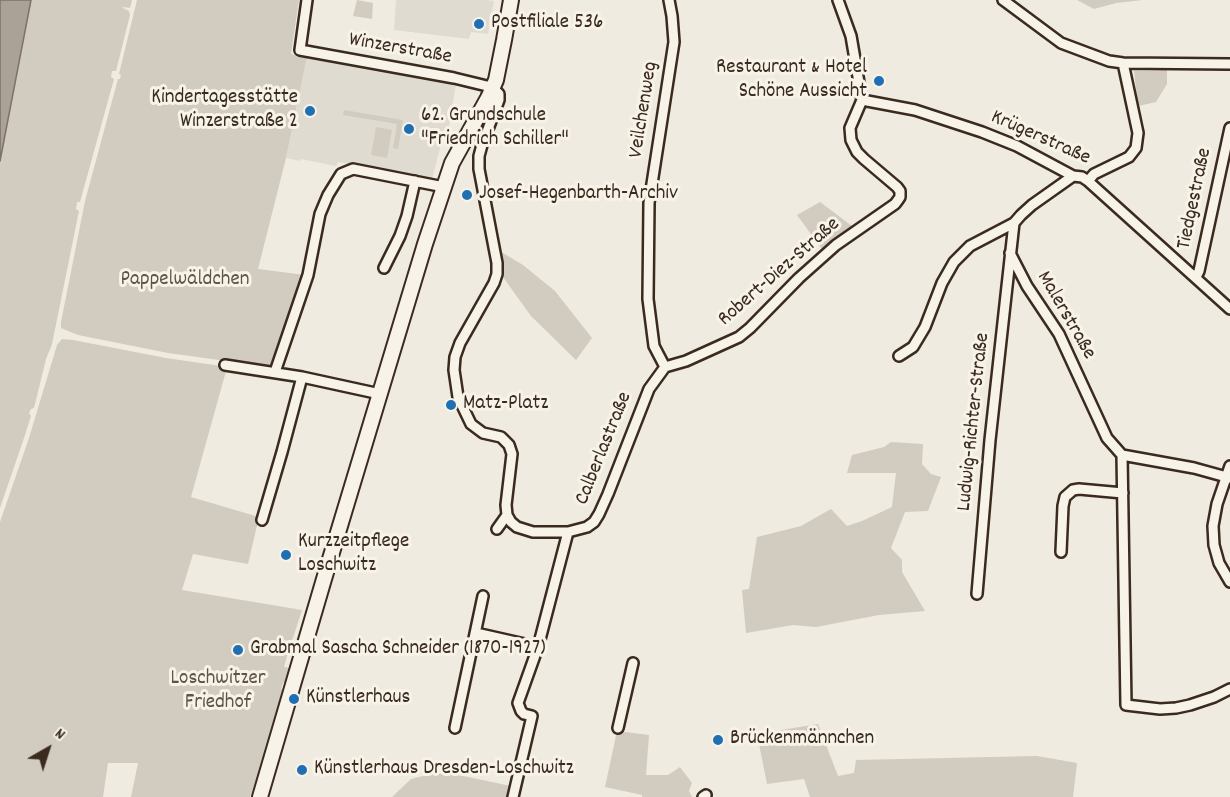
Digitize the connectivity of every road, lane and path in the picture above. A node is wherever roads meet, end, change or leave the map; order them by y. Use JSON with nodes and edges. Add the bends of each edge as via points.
{"nodes":[{"id":1,"x":308,"y":0,"type":"edge"},
{"id":2,"x":511,"y":0,"type":"edge"},
{"id":3,"x":669,"y":0,"type":"edge"},
{"id":4,"x":838,"y":0,"type":"edge"},
{"id":5,"x":1003,"y":0,"type":"edge"},
{"id":6,"x":1123,"y":63,"type":"junction"},
{"id":7,"x":1230,"y":64,"type":"edge"},
{"id":8,"x":492,"y":89,"type":"junction"},
{"id":9,"x":862,"y":100,"type":"junction"},
{"id":10,"x":1230,"y":128,"type":"edge"},
{"id":11,"x":1073,"y":176,"type":"junction"},
{"id":12,"x":416,"y":181,"type":"junction"},
{"id":13,"x":1089,"y":181,"type":"junction"},
{"id":14,"x":444,"y":187,"type":"junction"},
{"id":15,"x":1014,"y":223,"type":"junction"},
{"id":16,"x":1010,"y":253,"type":"junction"},
{"id":17,"x":384,"y":268,"type":"dead end"},
{"id":18,"x":1196,"y":277,"type":"junction"},
{"id":19,"x":1230,"y":309,"type":"edge"},
{"id":20,"x":899,"y":356,"type":"dead end"},
{"id":21,"x":225,"y":365,"type":"dead end"},
{"id":22,"x":665,"y":367,"type":"junction"},
{"id":23,"x":275,"y":372,"type":"junction"},
{"id":24,"x":302,"y":377,"type":"junction"},
{"id":25,"x":380,"y":394,"type":"junction"},
{"id":26,"x":1122,"y":454,"type":"junction"},
{"id":27,"x":1230,"y":466,"type":"edge"},
{"id":28,"x":1228,"y":477,"type":"edge"},
{"id":29,"x":1123,"y":493,"type":"junction"},
{"id":30,"x":507,"y":515,"type":"junction"},
{"id":31,"x":262,"y":520,"type":"dead end"},
{"id":32,"x":497,"y":529,"type":"dead end"},
{"id":33,"x":568,"y":532,"type":"junction"},
{"id":34,"x":1061,"y":552,"type":"dead end"},
{"id":35,"x":1230,"y":582,"type":"edge"},
{"id":36,"x":977,"y":594,"type":"dead end"},
{"id":37,"x":483,"y":596,"type":"dead end"},
{"id":38,"x":476,"y":633,"type":"junction"},
{"id":39,"x":538,"y":647,"type":"junction"},
{"id":40,"x":633,"y":663,"type":"dead end"},
{"id":41,"x":1230,"y":689,"type":"edge"},
{"id":42,"x":455,"y":728,"type":"dead end"},
{"id":43,"x":618,"y":728,"type":"dead end"},
{"id":44,"x":260,"y":797,"type":"edge"},
{"id":45,"x":513,"y":797,"type":"edge"}],
"edges":[{"from":1,"to":8,"type":"street","name":"Winzerstraße","via":[[300,50],[454,78]]},
{"from":2,"to":8,"type":"main road"},
{"from":3,"to":22,"type":"street","name":"Veilchenweg","via":[[674,42],[649,203],[648,299],[654,346]]},
{"from":4,"to":9,"type":"street","via":[[852,36]]},
{"from":5,"to":6,"type":"street","via":[[1061,43]]},
{"from":6,"to":7,"type":"street"},
{"from":6,"to":13,"type":"street","via":[[1138,133],[1136,148],[1129,157],[1094,174]]},
{"from":8,"to":14,"type":"main road","via":[[452,162]]},
{"from":8,"to":30,"type":"street","via":[[499,100],[482,145],[479,169],[497,274],[460,343],[454,370],[458,397],[471,424],[483,433],[501,437],[509,445],[512,454]]},
{"from":9,"to":11,"type":"street","name":"Krügerstraße","via":[[934,115],[1001,139]]},
{"from":9,"to":22,"type":"street","name":"Robert-Diez-Straße","via":[[850,128],[851,140],[857,152],[897,187],[898,200],[836,246],[739,337],[686,362]]},
{"from":10,"to":18,"type":"street","name":"Tiedgestraße"},
{"from":11,"to":13,"type":"street","name":"Krügerstraße"},
{"from":11,"to":15,"type":"street"},
{"from":12,"to":14,"type":"street"},
{"from":12,"to":17,"type":"street","via":[[400,236]]},
{"from":12,"to":23,"type":"street","via":[[353,169],[335,183],[320,214],[308,275]]},
{"from":13,"to":18,"type":"street","name":"Krügerstraße"},
{"from":14,"to":25,"type":"main road"},
{"from":15,"to":16,"type":"street"},
{"from":15,"to":20,"type":"street","via":[[970,246],[954,262],[925,327],[913,347]]},
{"from":16,"to":26,"type":"street","name":"Malerstraße","via":[[1059,333],[1107,438]]},
{"from":16,"to":36,"type":"street","name":"Ludwig-Richter-Straße"},
{"from":18,"to":19,"type":"street","name":"Krügerstraße"},
{"from":21,"to":23,"type":"street"},
{"from":22,"to":33,"type":"street","name":"Calberlastraße","via":[[640,409],[599,514],[587,527]]},
{"from":23,"to":24,"type":"street"},
{"from":24,"to":25,"type":"street"},
{"from":24,"to":31,"type":"street"},
{"from":25,"to":44,"type":"main road"},
{"from":26,"to":28,"type":"street"},
{"from":26,"to":29,"type":"street"},
{"from":27,"to":28,"type":"street"},
{"from":28,"to":35,"type":"street","via":[[1213,526],[1219,563]]},
{"from":29,"to":34,"type":"street","via":[[1084,489],[1073,490],[1065,497]]},
{"from":29,"to":41,"type":"street","via":[[1126,705],[1176,708]]},
{"from":30,"to":32,"type":"street"},
{"from":30,"to":33,"type":"street","name":"Calberlastraße","via":[[517,527],[532,532]]},
{"from":33,"to":39,"type":"street"},
{"from":37,"to":38,"type":"street"},
{"from":38,"to":39,"type":"street"},
{"from":38,"to":42,"type":"street"},
{"from":39,"to":45,"type":"street","via":[[518,703],[524,714],[532,716]]},
{"from":40,"to":43,"type":"street"}]}
